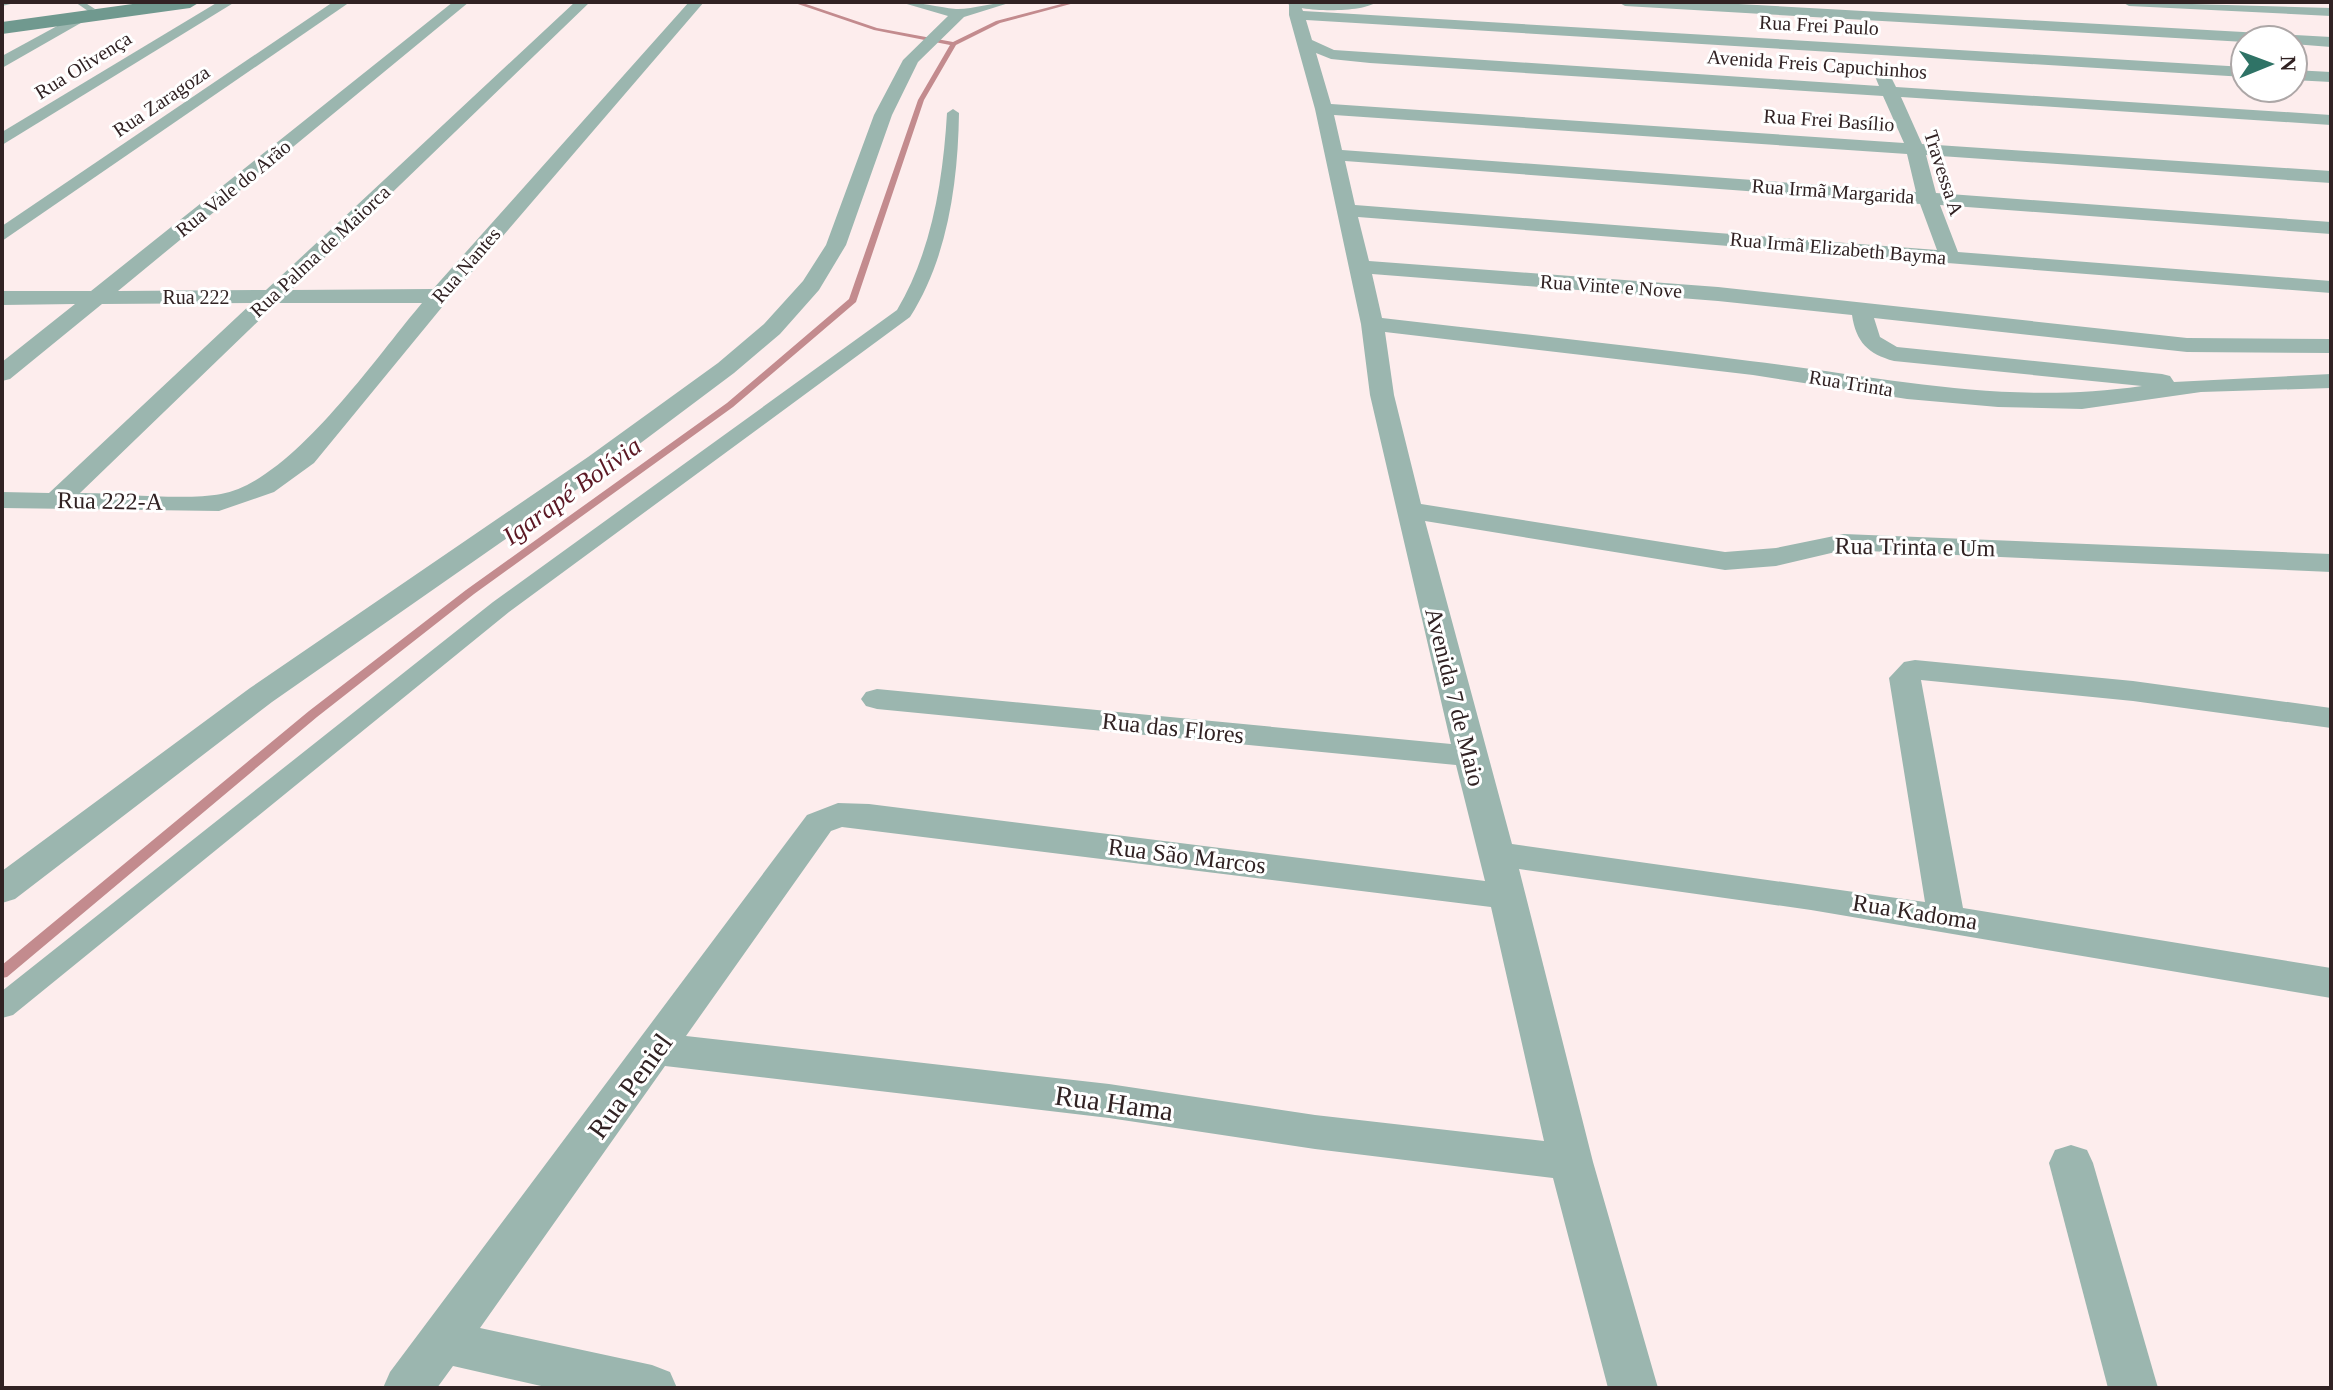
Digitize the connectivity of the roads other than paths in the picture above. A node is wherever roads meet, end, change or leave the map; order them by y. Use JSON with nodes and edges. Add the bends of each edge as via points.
{"nodes":[{"id":1,"x":15,"y":2,"type":"edge"},
{"id":2,"x":142,"y":2,"type":"edge"},
{"id":3,"x":190,"y":2,"type":"edge"},
{"id":4,"x":228,"y":2,"type":"edge"},
{"id":5,"x":343,"y":2,"type":"edge"},
{"id":6,"x":462,"y":2,"type":"edge"},
{"id":7,"x":583,"y":2,"type":"edge"},
{"id":8,"x":697,"y":2,"type":"edge"},
{"id":9,"x":907,"y":2,"type":"edge"},
{"id":10,"x":1005,"y":2,"type":"edge"},
{"id":11,"x":1367,"y":2,"type":"edge"},
{"id":12,"x":1625,"y":2,"type":"edge"},
{"id":13,"x":2129,"y":2,"type":"edge"},
{"id":14,"x":2,"y":4,"type":"edge"},
{"id":15,"x":1294,"y":7,"type":"edge"},
{"id":16,"x":85,"y":9,"type":"edge"},
{"id":17,"x":2331,"y":12,"type":"edge"},
{"id":18,"x":959,"y":14,"type":"junction"},
{"id":19,"x":1858,"y":16,"type":"junction"},
{"id":20,"x":2,"y":21,"type":"edge"},
{"id":21,"x":2,"y":28,"type":"edge"},
{"id":22,"x":2331,"y":42,"type":"edge"},
{"id":23,"x":1871,"y":49,"type":"junction"},
{"id":24,"x":1306,"y":50,"type":"junction"},
{"id":25,"x":2,"y":63,"type":"edge"},
{"id":26,"x":2229,"y":71,"type":"edge"},
{"id":27,"x":2309,"y":76,"type":"edge"},
{"id":28,"x":2331,"y":77,"type":"edge"},
{"id":29,"x":1891,"y":94,"type":"junction"},
{"id":30,"x":1324,"y":109,"type":"junction"},
{"id":31,"x":953,"y":113,"type":"dead end"},
{"id":32,"x":2331,"y":120,"type":"edge"},
{"id":33,"x":2331,"y":128,"type":"edge"},
{"id":34,"x":2,"y":140,"type":"edge"},
{"id":35,"x":1915,"y":148,"type":"junction"},
{"id":36,"x":1334,"y":155,"type":"junction"},
{"id":37,"x":2331,"y":177,"type":"edge"},
{"id":38,"x":1927,"y":197,"type":"junction"},
{"id":39,"x":1345,"y":210,"type":"junction"},
{"id":40,"x":2331,"y":228,"type":"edge"},
{"id":41,"x":2,"y":235,"type":"edge"},
{"id":42,"x":1950,"y":257,"type":"junction"},
{"id":43,"x":1359,"y":267,"type":"junction"},
{"id":44,"x":2331,"y":287,"type":"edge"},
{"id":45,"x":273,"y":296,"type":"junction"},
{"id":46,"x":439,"y":296,"type":"junction"},
{"id":47,"x":98,"y":297,"type":"junction"},
{"id":48,"x":2,"y":298,"type":"edge"},
{"id":49,"x":1862,"y":310,"type":"junction"},
{"id":50,"x":1372,"y":324,"type":"junction"},
{"id":51,"x":2331,"y":346,"type":"edge"},
{"id":52,"x":2,"y":374,"type":"edge"},
{"id":53,"x":2331,"y":381,"type":"edge"},
{"id":54,"x":2201,"y":385,"type":"junction"},
{"id":55,"x":2,"y":500,"type":"edge"},
{"id":56,"x":57,"y":500,"type":"junction"},
{"id":57,"x":219,"y":503,"type":"joint"},
{"id":58,"x":1409,"y":510,"type":"junction"},
{"id":59,"x":2331,"y":563,"type":"edge"},
{"id":60,"x":877,"y":699,"type":"dead end"},
{"id":61,"x":2331,"y":718,"type":"edge"},
{"id":62,"x":1468,"y":756,"type":"junction"},
{"id":63,"x":869,"y":816,"type":"joint"},
{"id":64,"x":1497,"y":854,"type":"junction"},
{"id":65,"x":2,"y":890,"type":"edge"},
{"id":66,"x":1505,"y":896,"type":"junction"},
{"id":67,"x":1946,"y":916,"type":"junction"},
{"id":68,"x":2331,"y":983,"type":"edge"},
{"id":69,"x":2,"y":1007,"type":"edge"},
{"id":70,"x":657,"y":1049,"type":"junction"},
{"id":71,"x":1571,"y":1162,"type":"junction"},
{"id":72,"x":2071,"y":1163,"type":"dead end"},
{"id":73,"x":445,"y":1342,"type":"junction"},
{"id":74,"x":408,"y":1388,"type":"edge"},
{"id":75,"x":652,"y":1388,"type":"edge"},
{"id":76,"x":1633,"y":1388,"type":"edge"},
{"id":77,"x":2133,"y":1388,"type":"edge"}],
"edges":[{"from":1,"to":14,"type":"lane"},
{"from":2,"to":16,"type":"main road"},
{"from":3,"to":16,"type":"main road"},
{"from":4,"to":34,"type":"street","name":"Rua Olivença"},
{"from":5,"to":41,"type":"street","name":"Rua Zaragoza"},
{"from":6,"to":47,"type":"street","name":"Rua Vale do Arão"},
{"from":7,"to":45,"type":"street","name":"Rua Palma de Maiorca"},
{"from":8,"to":46,"type":"street","name":"Rua Nantes"},
{"from":9,"to":18,"type":"street"},
{"from":10,"to":18,"type":"street"},
{"from":11,"to":15,"type":"street"},
{"from":12,"to":19,"type":"street"},
{"from":13,"to":17,"type":"street"},
{"from":15,"to":23,"type":"street","name":"Rua Frei Paulo"},
{"from":15,"to":24,"type":"street","name":"Avenida 7 de Maio"},
{"from":16,"to":20,"type":"main road"},
{"from":16,"to":21,"type":"main road"},
{"from":16,"to":25,"type":"street"},
{"from":18,"to":65,"type":"street","via":[[899,78],[836,245],[811,285],[772,329],[597,463],[261,695]]},
{"from":19,"to":22,"type":"street"},
{"from":19,"to":23,"type":"street","name":"Travessa A"},
{"from":23,"to":26,"type":"street","name":"Rua Frei Paulo"},
{"from":23,"to":29,"type":"street","name":"Travessa A"},
{"from":24,"to":29,"type":"street","name":"Avenida Freis Capuchinhos"},
{"from":24,"to":30,"type":"street","name":"Avenida 7 de Maio"},
{"from":27,"to":28,"type":"street"},
{"from":29,"to":32,"type":"street","name":"Avenida Freis Capuchinhos"},
{"from":29,"to":33,"type":"street","name":"Avenida Freis Capuchinhos"},
{"from":29,"to":35,"type":"street","name":"Travessa A"},
{"from":30,"to":35,"type":"street","name":"Rua Frei Basílio"},
{"from":30,"to":36,"type":"street","name":"Avenida 7 de Maio"},
{"from":31,"to":69,"type":"street","via":[[953,150],[925,271],[904,313],[501,607]]},
{"from":35,"to":37,"type":"street","name":"Rua Frei Basílio"},
{"from":35,"to":38,"type":"street","name":"Travessa A"},
{"from":36,"to":38,"type":"street","name":"Rua Irmã Margarida"},
{"from":36,"to":39,"type":"street","name":"Avenida 7 de Maio"},
{"from":38,"to":40,"type":"street","name":"Rua Irmã Margarida"},
{"from":38,"to":42,"type":"street","name":"Travessa A"},
{"from":39,"to":42,"type":"street","name":"Rua Irmã Elizabeth Bayma"},
{"from":39,"to":43,"type":"street","name":"Avenida 7 de Maio"},
{"from":42,"to":44,"type":"street","name":"Rua Irmã Elizabeth Bayma"},
{"from":43,"to":49,"type":"street","name":"Rua Vinte e Nove"},
{"from":43,"to":50,"type":"street","name":"Avenida 7 de Maio"},
{"from":45,"to":46,"type":"street","name":"Rua 222"},
{"from":45,"to":47,"type":"street","name":"Rua 222"},
{"from":45,"to":56,"type":"street","name":"Rua Palma de Maiorca"},
{"from":46,"to":57,"type":"street","name":"Rua Nantes","via":[[305,457],[263,489]]},
{"from":47,"to":48,"type":"street","name":"Rua 222"},
{"from":47,"to":52,"type":"street","name":"Rua Vale do Arão"},
{"from":49,"to":51,"type":"street","name":"Rua Vinte e Nove","via":[[2187,345]]},
{"from":49,"to":54,"type":"street","via":[[1866,336],[1874,346],[1894,354]]},
{"from":50,"to":54,"type":"street","name":"Rua Trinta","via":[[1691,360],[1944,396],[2082,402]]},
{"from":50,"to":58,"type":"street","name":"Avenida 7 de Maio","via":[[1382,395]]},
{"from":53,"to":54,"type":"street","name":"Rua Trinta"},
{"from":55,"to":56,"type":"street","name":"Rua 222-A"},
{"from":56,"to":57,"type":"street","name":"Rua 222-A"},
{"from":58,"to":59,"type":"street","name":"Rua Trinta e Um","via":[[1725,561],[1776,557],[1844,542]]},
{"from":58,"to":62,"type":"street","name":"Avenida 7 de Maio"},
{"from":60,"to":62,"type":"street","name":"Rua das Flores"},
{"from":61,"to":67,"type":"street","via":[[1915,669],[1905,678]]},
{"from":62,"to":64,"type":"street","name":"Avenida 7 de Maio"},
{"from":63,"to":66,"type":"street","name":"Rua São Marcos"},
{"from":63,"to":70,"type":"street","name":"Rua Peniel","via":[[838,815],[819,823]]},
{"from":64,"to":66,"type":"street","name":"Avenida 7 de Maio"},
{"from":64,"to":67,"type":"street","name":"Rua Kadoma"},
{"from":66,"to":71,"type":"street","name":"Avenida 7 de Maio"},
{"from":67,"to":68,"type":"street","name":"Rua Kadoma"},
{"from":70,"to":71,"type":"street","name":"Rua Hama"},
{"from":70,"to":73,"type":"street","name":"Rua Peniel"},
{"from":71,"to":76,"type":"street","name":"Avenida 7 de Maio"},
{"from":72,"to":77,"type":"street"},
{"from":73,"to":74,"type":"street","name":"Rua Peniel"},
{"from":73,"to":75,"type":"street"}]}
